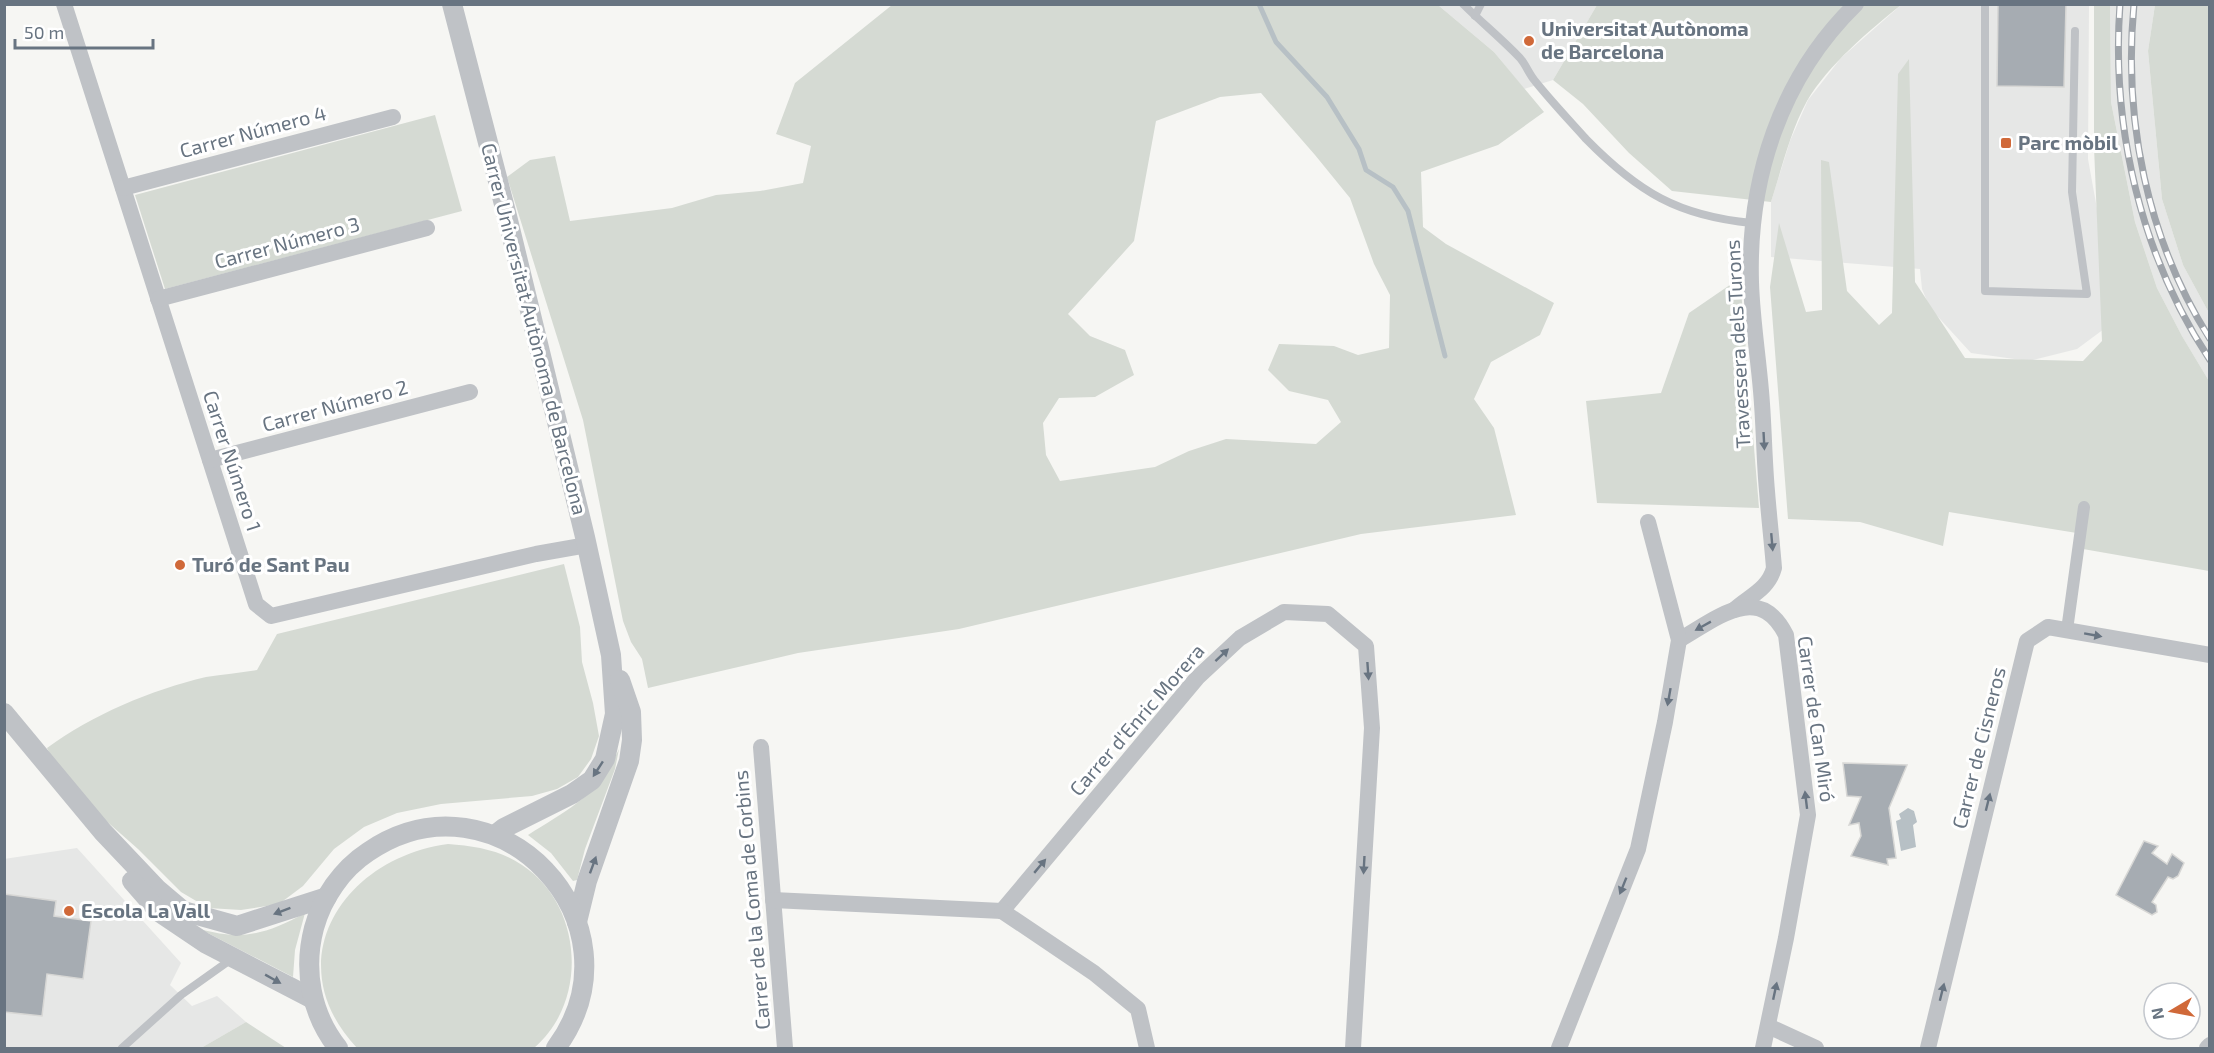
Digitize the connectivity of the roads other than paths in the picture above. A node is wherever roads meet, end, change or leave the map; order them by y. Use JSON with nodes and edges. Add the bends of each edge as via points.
{"nodes":[{"id":1,"x":64,"y":4,"type":"edge"},
{"id":2,"x":452,"y":4,"type":"edge"},
{"id":3,"x":1464,"y":4,"type":"edge"},
{"id":4,"x":1481,"y":4,"type":"edge"},
{"id":5,"x":1985,"y":4,"type":"edge"},
{"id":6,"x":1851,"y":6,"type":"edge"},
{"id":7,"x":1475,"y":16,"type":"junction"},
{"id":8,"x":2075,"y":31,"type":"dead end"},
{"id":9,"x":393,"y":117,"type":"dead end"},
{"id":10,"x":123,"y":188,"type":"junction"},
{"id":11,"x":1752,"y":223,"type":"junction"},
{"id":12,"x":427,"y":228,"type":"dead end"},
{"id":13,"x":158,"y":299,"type":"junction"},
{"id":14,"x":470,"y":392,"type":"dead end"},
{"id":15,"x":210,"y":460,"type":"junction"},
{"id":16,"x":1767,"y":488,"type":"joint"},
{"id":17,"x":2084,"y":507,"type":"dead end"},
{"id":18,"x":1648,"y":522,"type":"dead end"},
{"id":19,"x":586,"y":545,"type":"junction"},
{"id":20,"x":1734,"y":610,"type":"junction"},
{"id":21,"x":2067,"y":630,"type":"junction"},
{"id":22,"x":1679,"y":640,"type":"junction"},
{"id":23,"x":611,"y":655,"type":"junction"},
{"id":24,"x":2210,"y":655,"type":"edge"},
{"id":25,"x":4,"y":713,"type":"edge"},
{"id":26,"x":4,"y":734,"type":"edge"},
{"id":27,"x":761,"y":747,"type":"dead end"},
{"id":28,"x":34,"y":759,"type":"junction"},
{"id":29,"x":98,"y":835,"type":"junction"},
{"id":30,"x":495,"y":836,"type":"junction"},
{"id":31,"x":327,"y":897,"type":"junction"},
{"id":32,"x":773,"y":900,"type":"junction"},
{"id":33,"x":1002,"y":911,"type":"junction"},
{"id":34,"x":577,"y":922,"type":"junction"},
{"id":35,"x":233,"y":957,"type":"junction"},
{"id":36,"x":313,"y":999,"type":"junction"},
{"id":37,"x":1768,"y":1026,"type":"junction"},
{"id":38,"x":565,"y":1043,"type":"edge"},
{"id":39,"x":122,"y":1048,"type":"edge"},
{"id":40,"x":338,"y":1048,"type":"edge"},
{"id":41,"x":785,"y":1048,"type":"edge"},
{"id":42,"x":1147,"y":1048,"type":"edge"},
{"id":43,"x":1353,"y":1048,"type":"edge"},
{"id":44,"x":1559,"y":1048,"type":"edge"},
{"id":45,"x":1763,"y":1048,"type":"edge"},
{"id":46,"x":1816,"y":1048,"type":"edge"},
{"id":47,"x":1928,"y":1048,"type":"edge"}],
"edges":[{"from":1,"to":10,"type":"street","name":"Carrer Número 1"},
{"from":2,"to":19,"type":"street","name":"Carrer Universitat Autònoma de Barcelona"},
{"from":3,"to":7,"type":"lane"},
{"from":4,"to":7,"type":"lane"},
{"from":5,"to":8,"type":"lane","via":[[1985,291],[2087,294],[2072,192]]},
{"from":6,"to":11,"type":"street","name":"Travessera dels Turons","via":[[1801,74],[1778,120],[1762,164]]},
{"from":7,"to":11,"type":"lane","via":[[1521,59],[1566,117],[1637,185],[1684,209]]},
{"from":9,"to":10,"type":"street","name":"Carrer Número 4"},
{"from":10,"to":13,"type":"street","name":"Carrer Número 1"},
{"from":11,"to":16,"type":"street","name":"Travessera dels Turons","one_way":true,"via":[[1751,284]]},
{"from":12,"to":13,"type":"street","name":"Carrer Número 3"},
{"from":13,"to":15,"type":"street","name":"Carrer Número 1"},
{"from":14,"to":15,"type":"street","name":"Carrer Número 2"},
{"from":15,"to":19,"type":"street","name":"Carrer Número 1","via":[[256,604],[271,616]]},
{"from":16,"to":20,"type":"street","name":"Carrer de Can Miró","one_way":true,"via":[[1772,577]]},
{"from":17,"to":21,"type":"street"},
{"from":18,"to":22,"type":"street"},
{"from":19,"to":23,"type":"street","name":"Carrer Universitat Autònoma de Barcelona"},
{"from":20,"to":22,"type":"street","name":"Carrer de Can Miró","one_way":true},
{"from":37,"to":20,"type":"street","name":"Carrer de Can Miró","one_way":true,"via":[[1808,815],[1786,635],[1779,622],[1759,607]]},
{"from":21,"to":24,"type":"street","name":"Carrer de Cisneros","one_way":true},
{"from":47,"to":21,"type":"street","name":"Carrer de Cisneros","one_way":true,"via":[[2027,641],[2048,627]]},
{"from":22,"to":44,"type":"street","one_way":true,"via":[[1638,849]]},
{"from":23,"to":30,"type":"street","name":"Carrer Universitat Autònoma de Barcelona","one_way":true,"via":[[615,714],[605,759],[592,780]]},
{"from":34,"to":23,"type":"street","name":"Carrer Universitat Autònoma de Barcelona","one_way":true,"via":[[587,881],[629,761],[632,740],[631,712]]},
{"from":25,"to":28,"type":"street"},
{"from":26,"to":28,"type":"street"},
{"from":27,"to":32,"type":"street","name":"Carrer de la Coma de Corbins"},
{"from":28,"to":29,"type":"street"},
{"from":31,"to":29,"type":"street","one_way":true,"via":[[237,927],[183,910]]},
{"from":29,"to":35,"type":"street","via":[[159,912]]},
{"from":30,"to":31,"type":"street","via":[[468,828],[440,827],[395,837],[356,861]]},
{"from":30,"to":34,"type":"street","via":[[524,850],[549,872],[564,892]]},
{"from":31,"to":36,"type":"street","via":[[310,947]]},
{"from":32,"to":33,"type":"street"},
{"from":32,"to":41,"type":"street","name":"Carrer de la Coma de Corbins"},
{"from":33,"to":42,"type":"street","via":[[1094,972],[1138,1009]]},
{"from":33,"to":43,"type":"street","name":"Carrer d'Enric Morera","one_way":true,"via":[[1197,678],[1240,638],[1284,612],[1328,614],[1366,646],[1372,728]]},
{"from":34,"to":38,"type":"street","via":[[584,953],[583,984]]},
{"from":35,"to":36,"type":"street","one_way":true},
{"from":35,"to":39,"type":"lane","via":[[181,995]]},
{"from":36,"to":40,"type":"street"},
{"from":37,"to":45,"type":"street","name":"Carrer de Can Miró"},
{"from":37,"to":46,"type":"street"}]}
